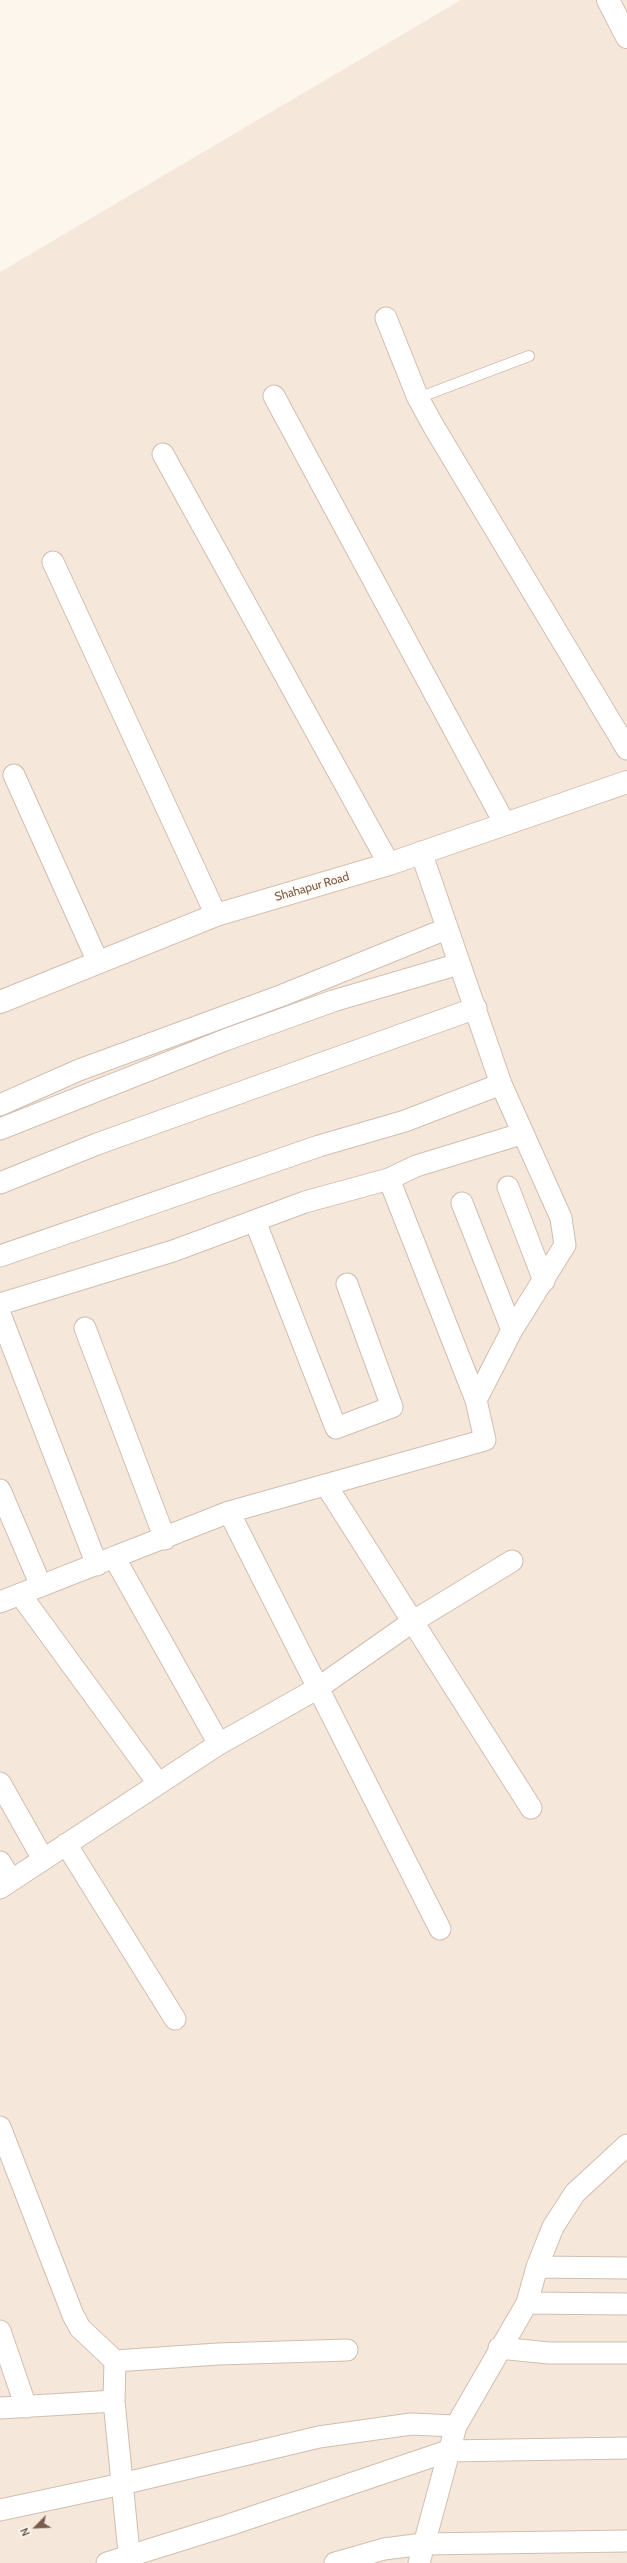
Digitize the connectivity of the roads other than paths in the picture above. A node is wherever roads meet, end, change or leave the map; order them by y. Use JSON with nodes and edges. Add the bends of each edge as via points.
{"nodes":[{"id":1,"x":608,"y":0,"type":"edge"},
{"id":2,"x":627,"y":37,"type":"edge"},
{"id":3,"x":386,"y":318,"type":"dead end"},
{"id":4,"x":529,"y":356,"type":"dead end"},
{"id":5,"x":274,"y":396,"type":"dead end"},
{"id":6,"x":418,"y":398,"type":"junction"},
{"id":7,"x":163,"y":454,"type":"dead end"},
{"id":8,"x":53,"y":562,"type":"dead end"},
{"id":9,"x":627,"y":749,"type":"edge"},
{"id":10,"x":14,"y":775,"type":"dead end"},
{"id":11,"x":627,"y":782,"type":"edge"},
{"id":12,"x":505,"y":824,"type":"junction"},
{"id":13,"x":421,"y":852,"type":"junction"},
{"id":14,"x":388,"y":864,"type":"junction"},
{"id":15,"x":216,"y":915,"type":"junction"},
{"id":16,"x":446,"y":929,"type":"junction"},
{"id":17,"x":98,"y":962,"type":"junction"},
{"id":18,"x":459,"y":964,"type":"junction"},
{"id":19,"x":0,"y":1002,"type":"edge"},
{"id":20,"x":476,"y":1008,"type":"junction"},
{"id":21,"x":501,"y":1084,"type":"junction"},
{"id":22,"x":0,"y":1105,"type":"edge"},
{"id":23,"x":0,"y":1129,"type":"edge"},
{"id":24,"x":521,"y":1134,"type":"junction"},
{"id":25,"x":389,"y":1180,"type":"junction"},
{"id":26,"x":0,"y":1183,"type":"edge"},
{"id":27,"x":508,"y":1187,"type":"dead end"},
{"id":28,"x":462,"y":1203,"type":"dead end"},
{"id":29,"x":255,"y":1221,"type":"junction"},
{"id":30,"x":0,"y":1256,"type":"edge"},
{"id":31,"x":544,"y":1281,"type":"junction"},
{"id":32,"x":347,"y":1284,"type":"dead end"},
{"id":33,"x":0,"y":1304,"type":"edge"},
{"id":34,"x":0,"y":1314,"type":"edge"},
{"id":35,"x":84,"y":1328,"type":"dead end"},
{"id":36,"x":512,"y":1330,"type":"junction"},
{"id":37,"x":476,"y":1400,"type":"junction"},
{"id":38,"x":326,"y":1485,"type":"junction"},
{"id":39,"x":0,"y":1490,"type":"edge"},
{"id":40,"x":229,"y":1512,"type":"junction"},
{"id":41,"x":165,"y":1539,"type":"junction"},
{"id":42,"x":512,"y":1560,"type":"dead end"},
{"id":43,"x":106,"y":1561,"type":"junction"},
{"id":44,"x":41,"y":1586,"type":"junction"},
{"id":45,"x":20,"y":1594,"type":"junction"},
{"id":46,"x":0,"y":1602,"type":"edge"},
{"id":47,"x":412,"y":1622,"type":"junction"},
{"id":48,"x":318,"y":1688,"type":"junction"},
{"id":49,"x":219,"y":1744,"type":"junction"},
{"id":50,"x":0,"y":1783,"type":"edge"},
{"id":51,"x":158,"y":1783,"type":"junction"},
{"id":52,"x":531,"y":1808,"type":"dead end"},
{"id":53,"x":66,"y":1844,"type":"junction"},
{"id":54,"x":43,"y":1859,"type":"junction"},
{"id":55,"x":0,"y":1862,"type":"edge"},
{"id":56,"x":6,"y":1884,"type":"edge"},
{"id":57,"x":440,"y":1929,"type":"dead end"},
{"id":58,"x":175,"y":2019,"type":"dead end"},
{"id":59,"x":0,"y":2127,"type":"edge"},
{"id":60,"x":627,"y":2145,"type":"edge"},
{"id":61,"x":537,"y":2267,"type":"junction"},
{"id":62,"x":627,"y":2268,"type":"edge"},
{"id":63,"x":527,"y":2303,"type":"junction"},
{"id":64,"x":627,"y":2304,"type":"edge"},
{"id":65,"x":0,"y":2331,"type":"edge"},
{"id":66,"x":499,"y":2348,"type":"junction"},
{"id":67,"x":347,"y":2350,"type":"dead end"},
{"id":68,"x":627,"y":2353,"type":"edge"},
{"id":69,"x":115,"y":2361,"type":"junction"},
{"id":70,"x":114,"y":2401,"type":"junction"},
{"id":71,"x":26,"y":2407,"type":"junction"},
{"id":72,"x":0,"y":2408,"type":"edge"},
{"id":73,"x":456,"y":2426,"type":"junction"},
{"id":74,"x":627,"y":2448,"type":"edge"},
{"id":75,"x":448,"y":2451,"type":"junction"},
{"id":76,"x":122,"y":2484,"type":"junction"},
{"id":77,"x":0,"y":2510,"type":"edge"},
{"id":78,"x":627,"y":2541,"type":"edge"},
{"id":79,"x":421,"y":2553,"type":"edge"},
{"id":80,"x":130,"y":2560,"type":"edge"},
{"id":81,"x":107,"y":2563,"type":"edge"},
{"id":82,"x":334,"y":2563,"type":"edge"}],
"edges":[{"from":1,"to":2,"type":"main road"},
{"from":3,"to":6,"type":"street"},
{"from":4,"to":6,"type":"lane"},
{"from":5,"to":12,"type":"street"},
{"from":6,"to":9,"type":"street"},
{"from":7,"to":14,"type":"street"},
{"from":8,"to":15,"type":"street"},
{"from":10,"to":17,"type":"street"},
{"from":11,"to":12,"type":"main road","name":"Shahapur Road"},
{"from":12,"to":13,"type":"main road","name":"Shahapur Road"},
{"from":13,"to":14,"type":"main road","name":"Shahapur Road"},
{"from":13,"to":16,"type":"street"},
{"from":14,"to":15,"type":"main road","name":"Shahapur Road"},
{"from":15,"to":17,"type":"main road","name":"Shahapur Road"},
{"from":16,"to":18,"type":"street"},
{"from":16,"to":22,"type":"street","via":[[283,995],[79,1070]]},
{"from":17,"to":19,"type":"main road","name":"Shahapur Road"},
{"from":18,"to":20,"type":"street"},
{"from":18,"to":23,"type":"street","via":[[333,1001]]},
{"from":20,"to":21,"type":"street"},
{"from":20,"to":26,"type":"street","via":[[126,1133]]},
{"from":21,"to":24,"type":"street"},
{"from":21,"to":30,"type":"street","via":[[405,1121],[319,1146]]},
{"from":24,"to":25,"type":"street","via":[[416,1166]]},
{"from":24,"to":31,"type":"street","via":[[561,1218],[565,1245]]},
{"from":25,"to":29,"type":"street","via":[[305,1202]]},
{"from":25,"to":37,"type":"street"},
{"from":27,"to":31,"type":"street"},
{"from":28,"to":36,"type":"street"},
{"from":29,"to":32,"type":"street","via":[[336,1428],[392,1407]]},
{"from":29,"to":33,"type":"street","via":[[173,1251]]},
{"from":31,"to":36,"type":"street"},
{"from":34,"to":43,"type":"street"},
{"from":35,"to":41,"type":"street"},
{"from":36,"to":37,"type":"street"},
{"from":37,"to":38,"type":"street","via":[[485,1440]]},
{"from":38,"to":40,"type":"street"},
{"from":38,"to":47,"type":"street"},
{"from":39,"to":44,"type":"street"},
{"from":40,"to":41,"type":"street"},
{"from":40,"to":48,"type":"street"},
{"from":41,"to":43,"type":"street"},
{"from":42,"to":47,"type":"street"},
{"from":43,"to":44,"type":"street"},
{"from":43,"to":49,"type":"street"},
{"from":44,"to":45,"type":"street"},
{"from":45,"to":46,"type":"street"},
{"from":45,"to":51,"type":"street"},
{"from":47,"to":48,"type":"street"},
{"from":47,"to":52,"type":"street"},
{"from":48,"to":49,"type":"street"},
{"from":48,"to":57,"type":"street"},
{"from":49,"to":51,"type":"street"},
{"from":50,"to":54,"type":"street"},
{"from":51,"to":53,"type":"street"},
{"from":53,"to":54,"type":"street"},
{"from":53,"to":58,"type":"street"},
{"from":54,"to":56,"type":"street"},
{"from":55,"to":56,"type":"street"},
{"from":59,"to":69,"type":"street","via":[[73,2315],[80,2328]]},
{"from":60,"to":61,"type":"street","via":[[575,2193],[553,2227]]},
{"from":61,"to":62,"type":"street"},
{"from":61,"to":63,"type":"street"},
{"from":63,"to":64,"type":"street"},
{"from":63,"to":66,"type":"street"},
{"from":65,"to":71,"type":"street"},
{"from":66,"to":68,"type":"street","via":[[550,2353]]},
{"from":66,"to":73,"type":"street"},
{"from":67,"to":69,"type":"street","via":[[218,2354]]},
{"from":69,"to":70,"type":"street"},
{"from":70,"to":71,"type":"street"},
{"from":70,"to":76,"type":"street"},
{"from":71,"to":72,"type":"street"},
{"from":73,"to":75,"type":"street"},
{"from":73,"to":76,"type":"street","via":[[411,2424],[360,2430]]},
{"from":74,"to":75,"type":"street"},
{"from":75,"to":79,"type":"street"},
{"from":75,"to":80,"type":"street"},
{"from":76,"to":77,"type":"street"},
{"from":76,"to":80,"type":"street"},
{"from":78,"to":79,"type":"street"},
{"from":79,"to":82,"type":"street","via":[[384,2549]]},
{"from":80,"to":81,"type":"street"}]}
